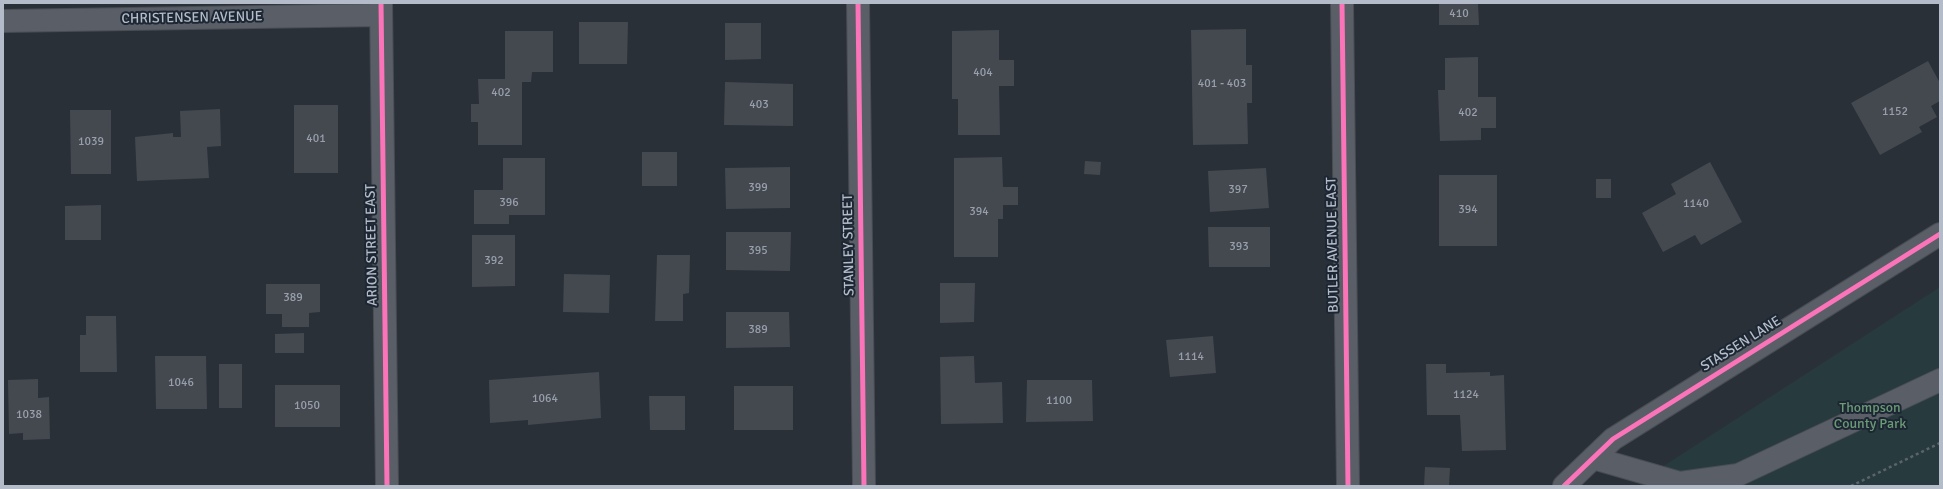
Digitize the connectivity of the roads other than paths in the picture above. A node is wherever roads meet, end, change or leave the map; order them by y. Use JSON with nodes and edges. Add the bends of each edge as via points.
{"nodes":[{"id":1,"x":858,"y":3,"type":"edge"},
{"id":2,"x":1342,"y":3,"type":"edge"},
{"id":3,"x":381,"y":9,"type":"edge"},
{"id":4,"x":3,"y":21,"type":"edge"},
{"id":5,"x":1940,"y":234,"type":"edge"},
{"id":6,"x":1940,"y":380,"type":"edge"},
{"id":7,"x":1593,"y":458,"type":"junction"},
{"id":8,"x":387,"y":486,"type":"edge"},
{"id":9,"x":864,"y":486,"type":"edge"},
{"id":10,"x":1348,"y":486,"type":"edge"},
{"id":11,"x":1564,"y":486,"type":"edge"}],
"edges":[{"from":1,"to":9,"type":"street","name":"STANLEY STREET"},
{"from":2,"to":10,"type":"street","name":"BUTLER AVENUE EAST"},
{"from":3,"to":4,"type":"street","name":"CHRISTENSEN AVENUE"},
{"from":3,"to":8,"type":"street","name":"ARION STREET EAST"},
{"from":5,"to":7,"type":"street","name":"STASSEN LANE","via":[[1613,439]]},
{"from":6,"to":7,"type":"street","via":[[1738,475],[1680,483]]},
{"from":7,"to":11,"type":"street","name":"STASSEN LANE"}]}
